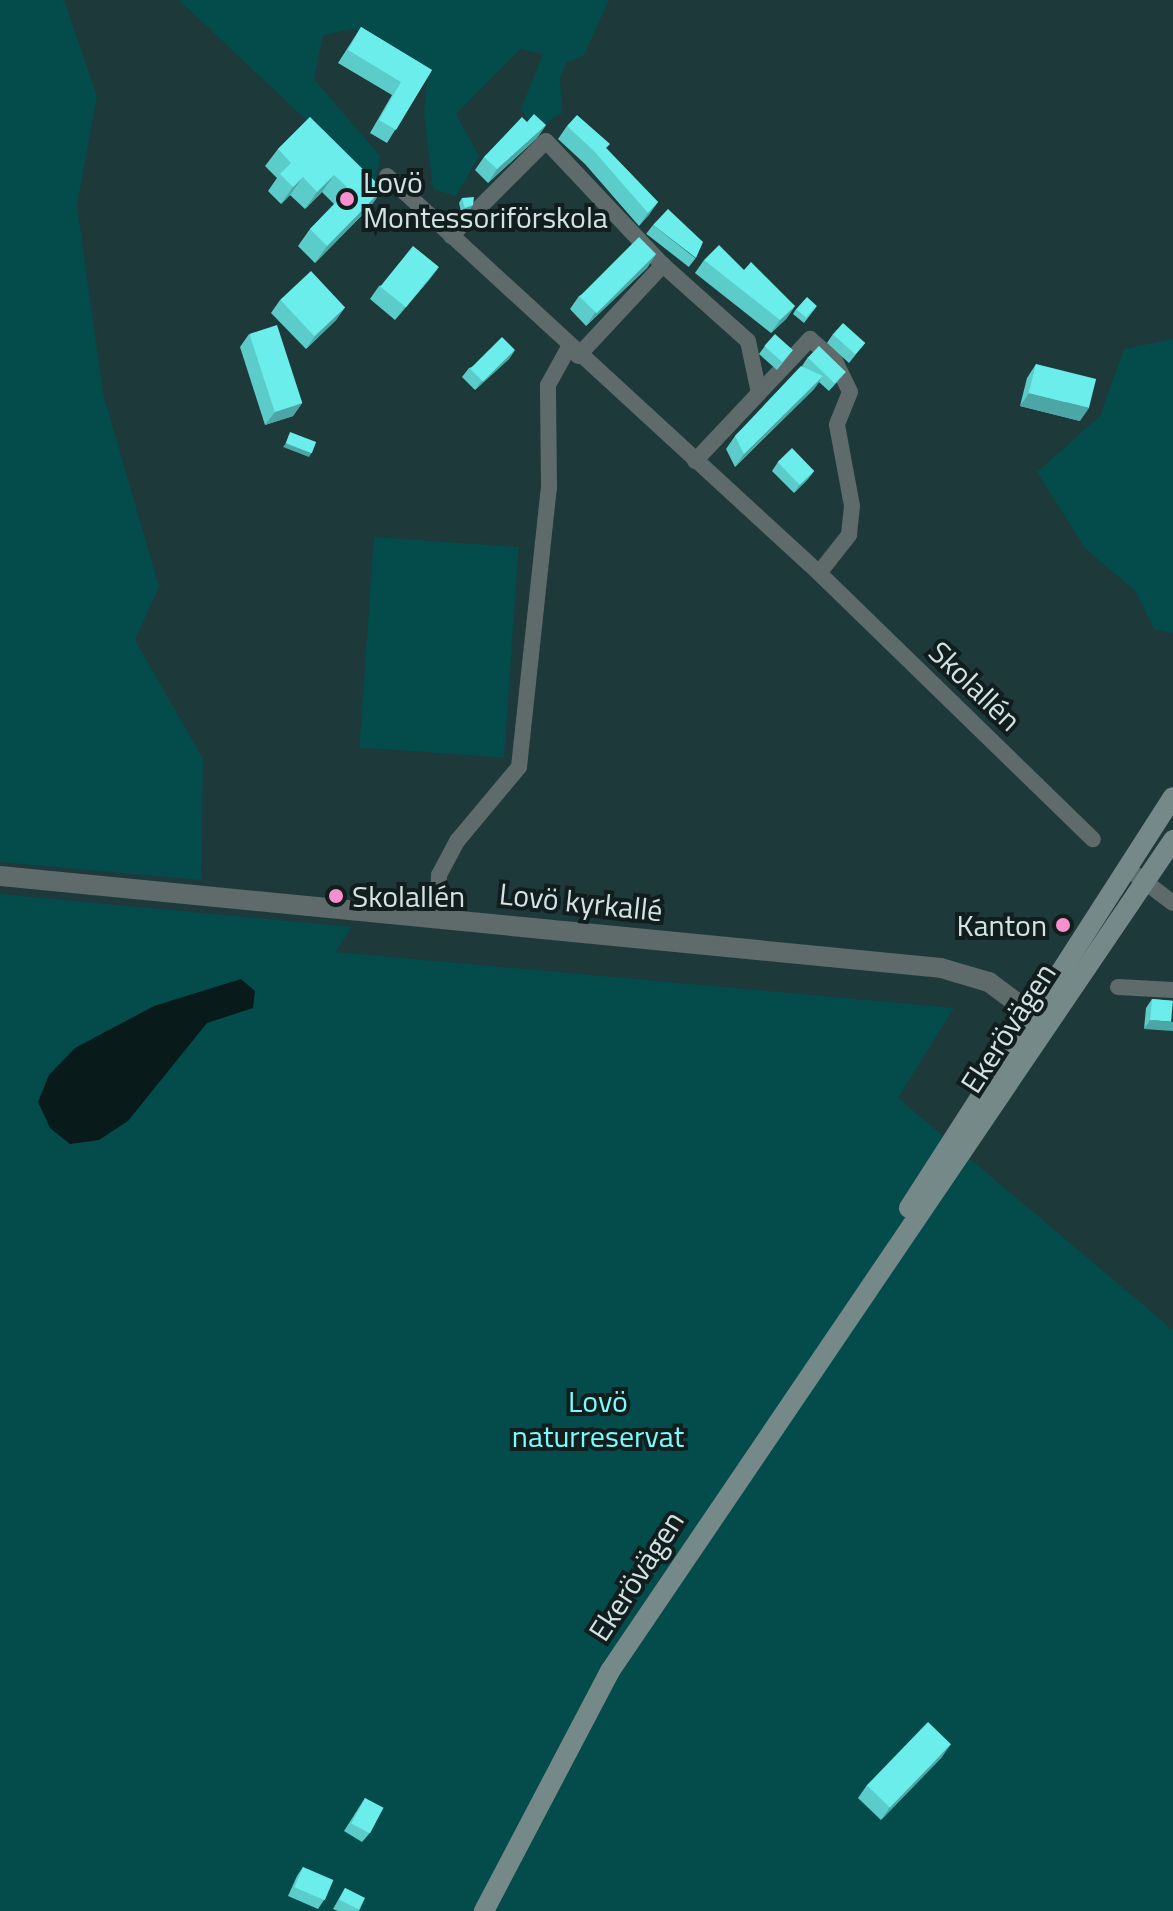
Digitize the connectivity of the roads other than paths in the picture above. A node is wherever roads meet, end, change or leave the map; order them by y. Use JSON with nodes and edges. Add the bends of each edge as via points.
{"nodes":[{"id":1,"x":387,"y":176,"type":"dead end"},
{"id":2,"x":451,"y":236,"type":"junction"},
{"id":3,"x":663,"y":265,"type":"junction"},
{"id":4,"x":574,"y":352,"type":"junction"},
{"id":5,"x":759,"y":393,"type":"junction"},
{"id":6,"x":695,"y":461,"type":"junction"},
{"id":7,"x":819,"y":573,"type":"junction"},
{"id":8,"x":1173,"y":797,"type":"edge"},
{"id":9,"x":1093,"y":839,"type":"dead end"},
{"id":10,"x":1173,"y":840,"type":"edge"},
{"id":11,"x":1127,"y":867,"type":"junction"},
{"id":12,"x":0,"y":876,"type":"edge"},
{"id":13,"x":1144,"y":882,"type":"junction"},
{"id":14,"x":1173,"y":903,"type":"edge"},
{"id":15,"x":437,"y":917,"type":"junction"},
{"id":16,"x":1118,"y":987,"type":"dead end"},
{"id":17,"x":1173,"y":990,"type":"edge"},
{"id":18,"x":1038,"y":1019,"type":"junction"},
{"id":19,"x":484,"y":1911,"type":"edge"}],
"edges":[{"from":1,"to":2,"type":"street","name":"Skolallén"},
{"from":2,"to":3,"type":"street","via":[[546,141]]},
{"from":2,"to":4,"type":"street","name":"Skolallén"},
{"from":3,"to":4,"type":"street"},
{"from":3,"to":5,"type":"street","via":[[748,341]]},
{"from":4,"to":6,"type":"street","name":"Skolallén"},
{"from":4,"to":15,"type":"street","via":[[548,385],[549,488],[519,767],[458,840],[439,875]]},
{"from":5,"to":6,"type":"street"},
{"from":5,"to":7,"type":"street","via":[[810,339],[844,369],[850,392],[837,425],[852,506],[849,535]]},
{"from":6,"to":7,"type":"street","name":"Skolallén"},
{"from":7,"to":9,"type":"street","name":"Skolallén"},
{"from":8,"to":11,"type":"main road","name":"Ekerövägen"},
{"from":10,"to":13,"type":"main road","name":"Ekerövägen"},
{"from":11,"to":13,"type":"street"},
{"from":11,"to":18,"type":"main road","name":"Ekerövägen"},
{"from":12,"to":15,"type":"street","name":"Lovö kyrkallé"},
{"from":13,"to":14,"type":"street"},
{"from":13,"to":18,"type":"main road","name":"Ekerövägen"},
{"from":15,"to":18,"type":"street","name":"Lovö kyrkallé","via":[[941,968],[989,982]]},
{"from":16,"to":17,"type":"street"},
{"from":18,"to":19,"type":"main road","name":"Ekerövägen","via":[[610,1671]]}]}
